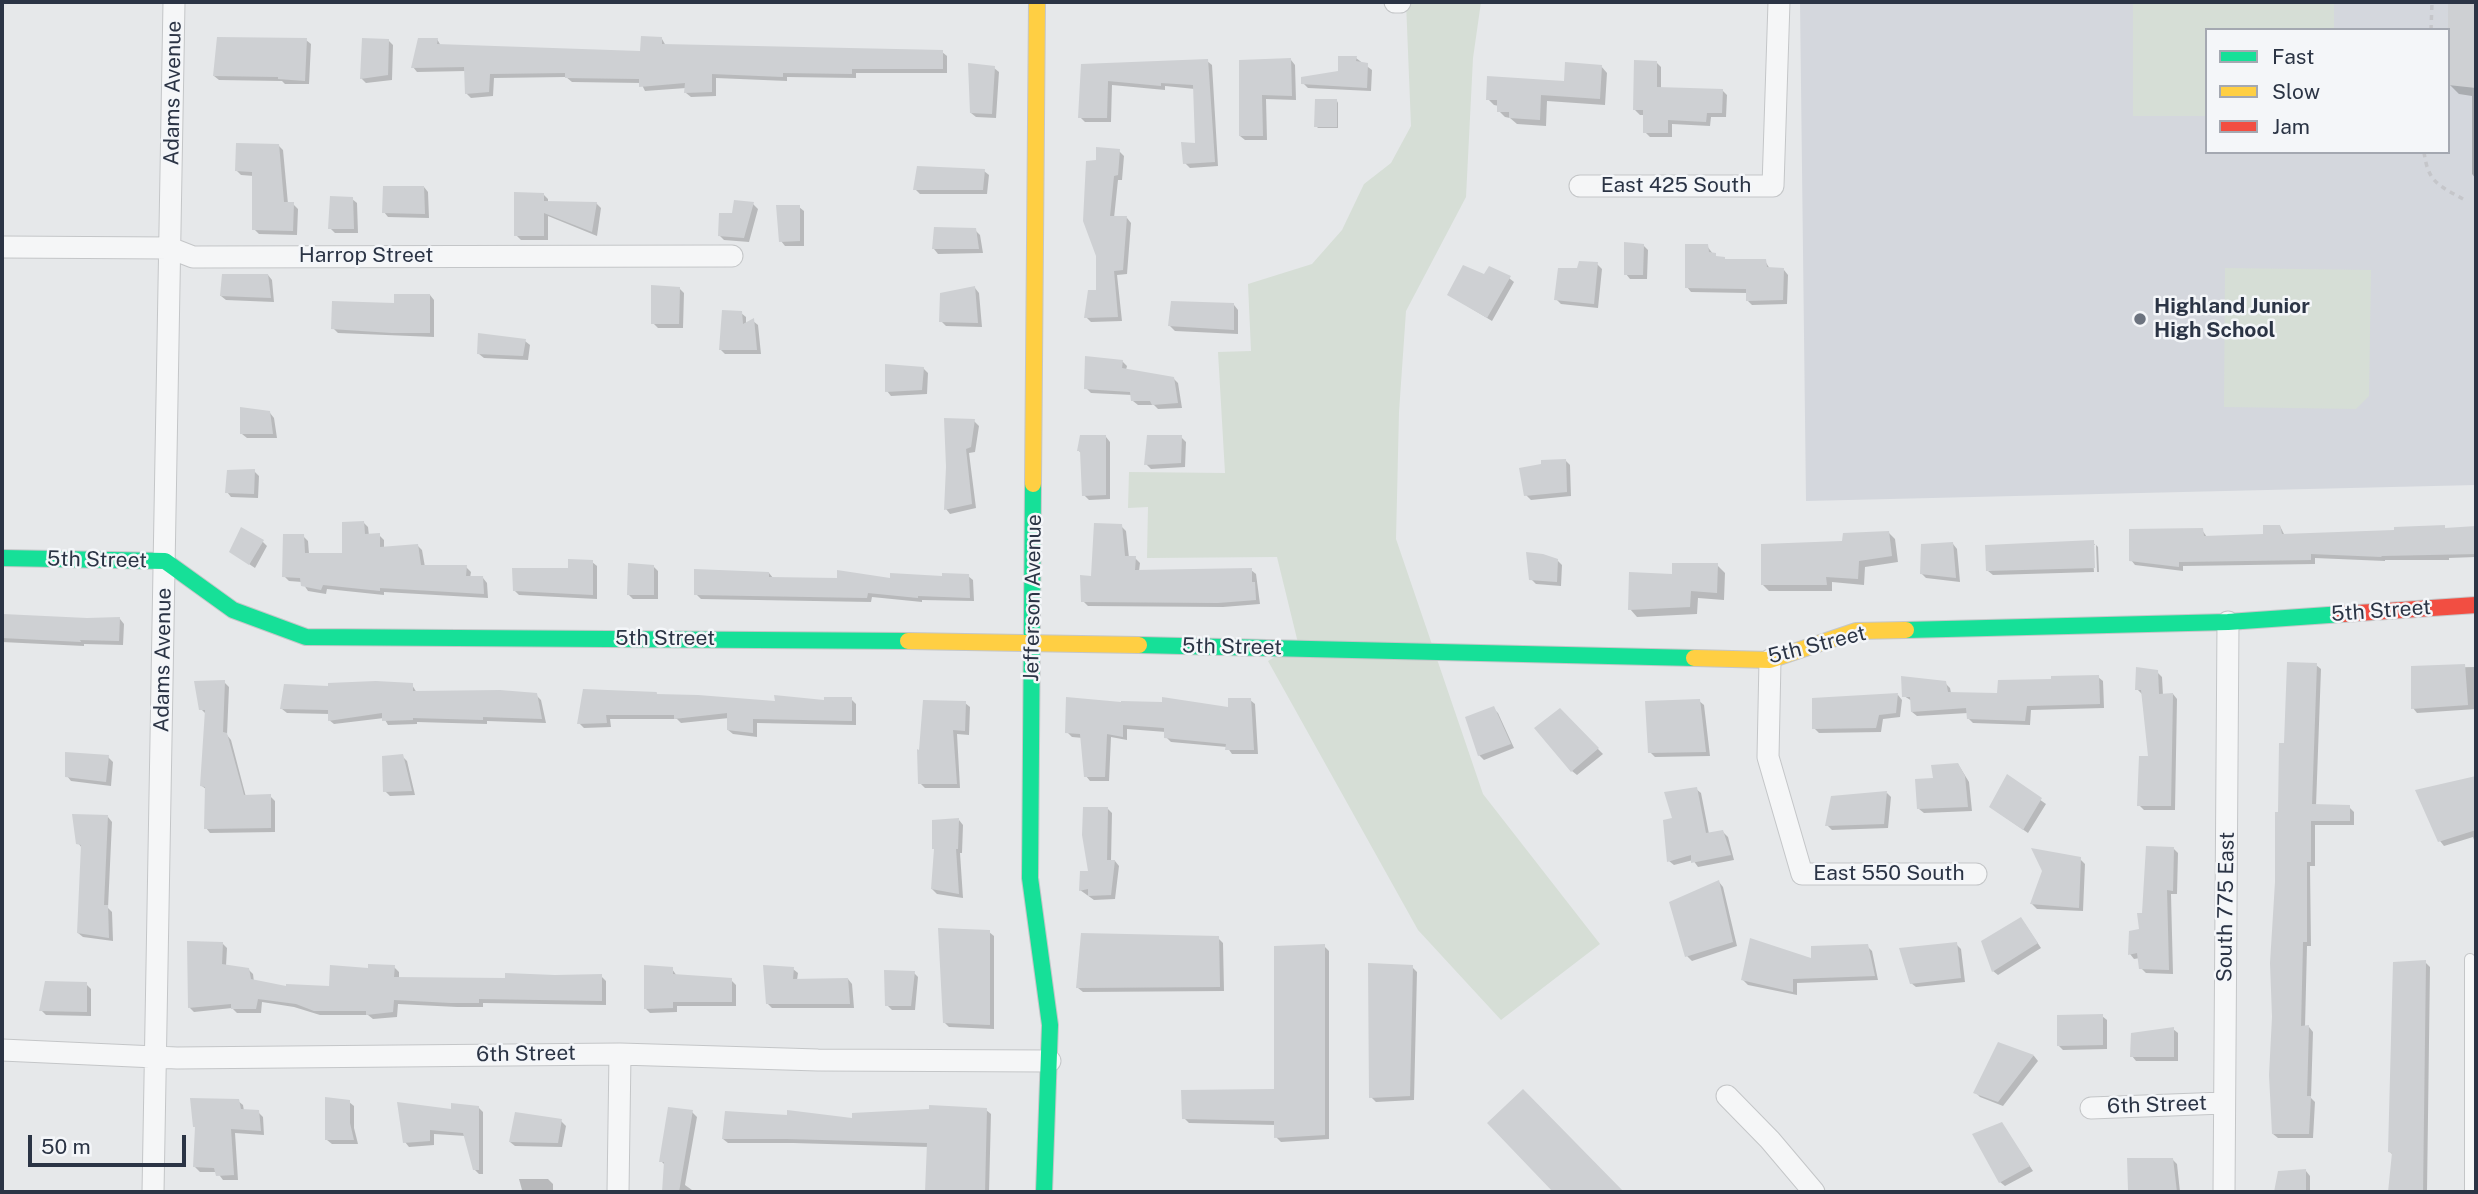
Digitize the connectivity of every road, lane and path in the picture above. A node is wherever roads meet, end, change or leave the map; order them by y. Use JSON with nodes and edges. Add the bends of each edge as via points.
{"nodes":[{"id":1,"x":174,"y":2,"type":"edge"},
{"id":2,"x":1037,"y":2,"type":"edge"},
{"id":3,"x":1779,"y":2,"type":"edge"},
{"id":4,"x":2432,"y":2,"type":"edge"},
{"id":5,"x":2431,"y":28,"type":"edge"},
{"id":6,"x":2424,"y":154,"type":"edge"},
{"id":7,"x":1580,"y":186,"type":"dead end"},
{"id":8,"x":2463,"y":199,"type":"dead end"},
{"id":9,"x":2,"y":247,"type":"edge"},
{"id":10,"x":170,"y":248,"type":"junction"},
{"id":11,"x":732,"y":256,"type":"dead end"},
{"id":12,"x":2,"y":558,"type":"edge"},
{"id":13,"x":165,"y":561,"type":"junction"},
{"id":14,"x":2476,"y":605,"type":"edge"},
{"id":15,"x":2228,"y":622,"type":"junction"},
{"id":16,"x":1032,"y":642,"type":"junction"},
{"id":17,"x":1770,"y":660,"type":"junction"},
{"id":18,"x":1976,"y":874,"type":"dead end"},
{"id":19,"x":2470,"y":959,"type":"dead end"},
{"id":20,"x":2,"y":1050,"type":"edge"},
{"id":21,"x":620,"y":1054,"type":"junction"},
{"id":22,"x":156,"y":1056,"type":"junction"},
{"id":23,"x":1051,"y":1060,"type":"junction"},
{"id":24,"x":1727,"y":1096,"type":"dead end"},
{"id":25,"x":2224,"y":1103,"type":"junction"},
{"id":26,"x":2091,"y":1108,"type":"dead end"},
{"id":27,"x":2473,"y":1114,"type":"edge"},
{"id":28,"x":153,"y":1192,"type":"edge"},
{"id":29,"x":618,"y":1192,"type":"edge"},
{"id":30,"x":1044,"y":1192,"type":"edge"},
{"id":31,"x":1814,"y":1192,"type":"edge"},
{"id":32,"x":2224,"y":1192,"type":"edge"},
{"id":33,"x":2470,"y":1192,"type":"edge"}],
"edges":[{"from":1,"to":10,"type":"street","name":"Adams Avenue"},
{"from":2,"to":16,"type":"street","name":"Jefferson Avenue"},
{"from":3,"to":7,"type":"street","name":"East 425 South","via":[[1773,186]]},
{"from":4,"to":5,"type":"path"},
{"from":6,"to":8,"type":"path","via":[[2426,170],[2439,186]]},
{"from":9,"to":10,"type":"street","name":"Harrop Street"},
{"from":10,"to":11,"type":"street","name":"Harrop Street","via":[[192,257]]},
{"from":10,"to":13,"type":"street","name":"Adams Avenue"},
{"from":12,"to":13,"type":"street","name":"5th Street"},
{"from":13,"to":16,"type":"street","name":"5th Street","via":[[233,610],[306,636]]},
{"from":13,"to":22,"type":"street","name":"Adams Avenue"},
{"from":14,"to":15,"type":"street","name":"5th Street"},
{"from":15,"to":17,"type":"street","name":"5th Street","via":[[1856,631]]},
{"from":15,"to":25,"type":"street","name":"South 775 East"},
{"from":16,"to":17,"type":"street","name":"5th Street"},
{"from":16,"to":23,"type":"street","name":"Jefferson Avenue","via":[[1030,878],[1051,1025]]},
{"from":17,"to":18,"type":"street","name":"East 550 South","via":[[1768,757],[1802,874]]},
{"from":19,"to":27,"type":"lane"},
{"from":20,"to":22,"type":"street","name":"6th Street"},
{"from":21,"to":22,"type":"street","name":"6th Street"},
{"from":21,"to":23,"type":"street","name":"6th Street"},
{"from":21,"to":29,"type":"street"},
{"from":22,"to":28,"type":"street","name":"Adams Avenue"},
{"from":23,"to":30,"type":"street","name":"Jefferson Avenue"},
{"from":24,"to":31,"type":"street"},
{"from":25,"to":26,"type":"street","name":"6th Street"},
{"from":25,"to":32,"type":"street","name":"South 775 East"},
{"from":27,"to":33,"type":"lane"}]}
